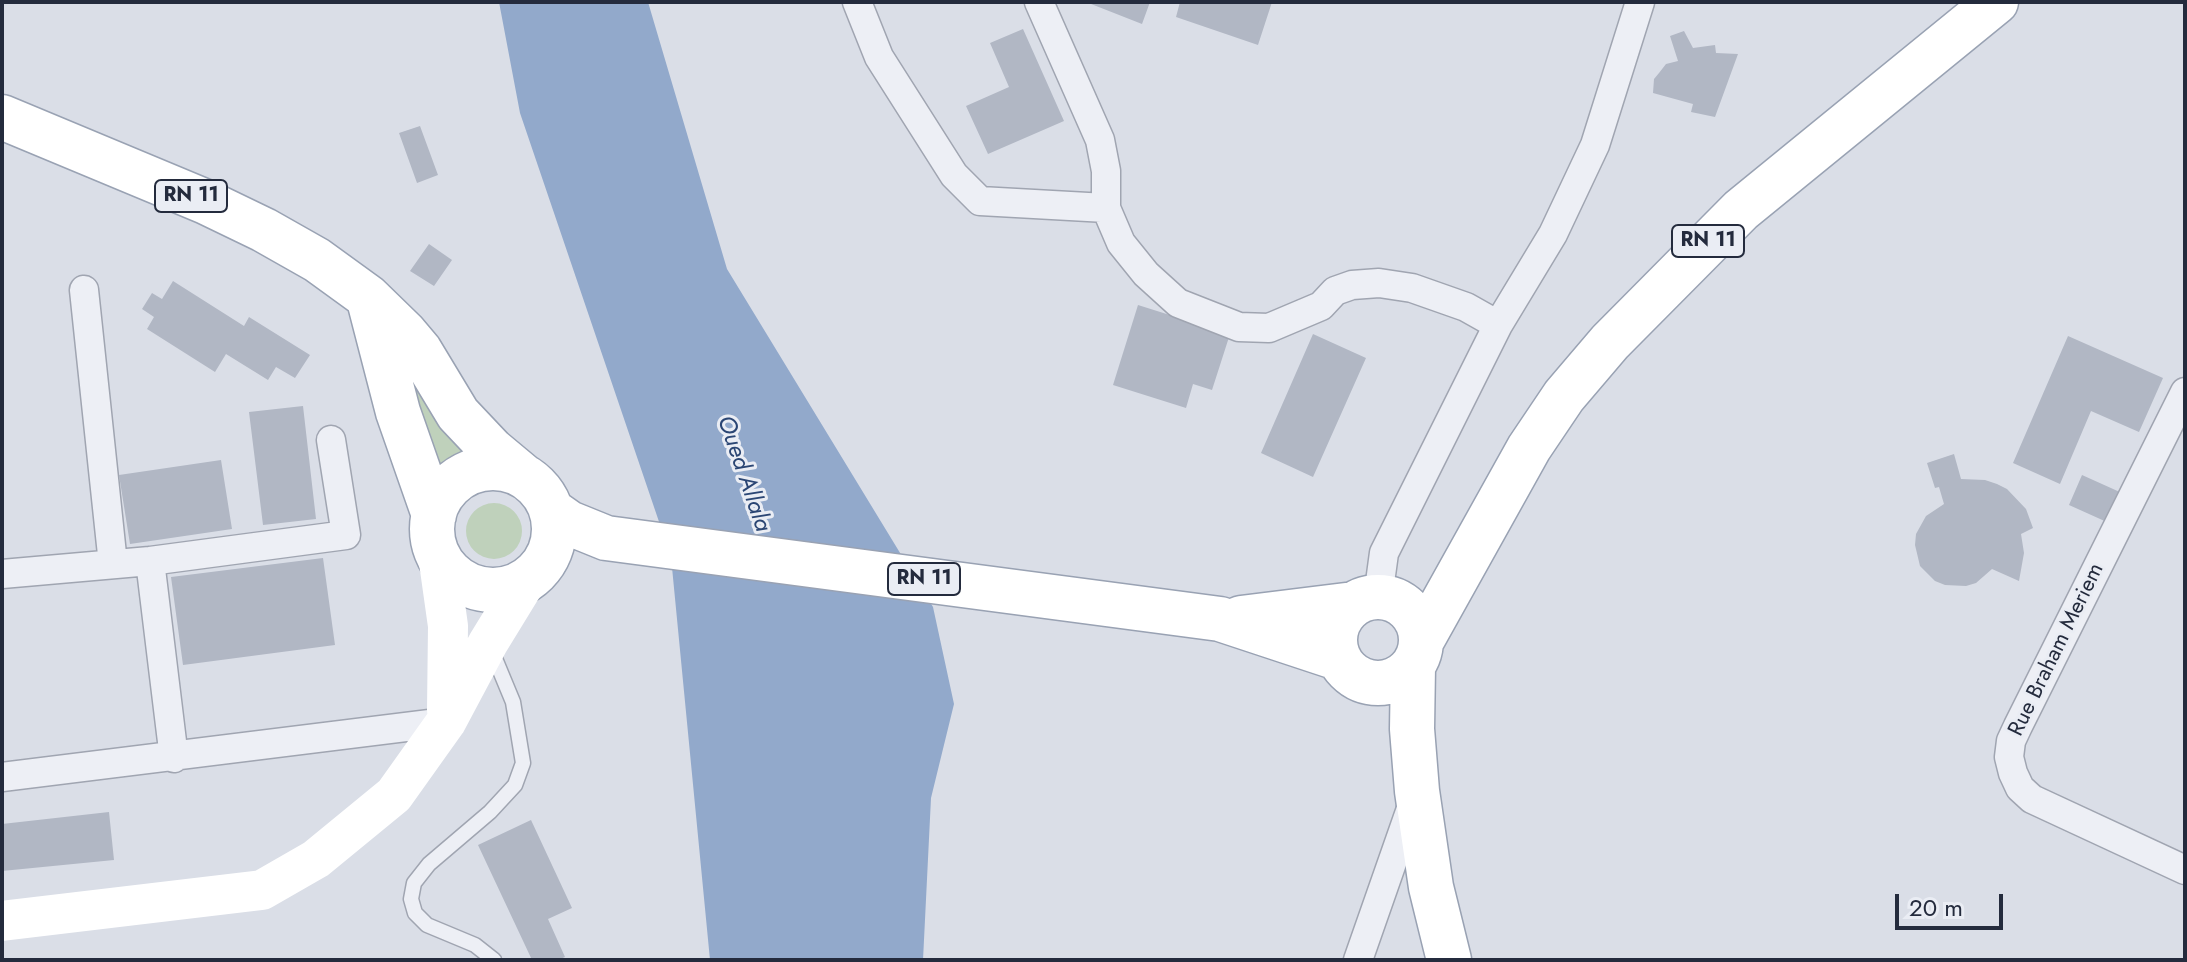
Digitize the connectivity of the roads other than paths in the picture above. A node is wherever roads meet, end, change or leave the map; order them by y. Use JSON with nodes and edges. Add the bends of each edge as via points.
{"nodes":[{"id":1,"x":857,"y":2,"type":"edge"},
{"id":2,"x":1039,"y":2,"type":"edge"},
{"id":3,"x":1640,"y":2,"type":"edge"},
{"id":4,"x":1996,"y":2,"type":"edge"},
{"id":5,"x":2,"y":117,"type":"edge"},
{"id":6,"x":1106,"y":208,"type":"junction"},
{"id":7,"x":84,"y":290,"type":"dead end"},
{"id":8,"x":368,"y":297,"type":"junction"},
{"id":9,"x":1498,"y":325,"type":"junction"},
{"id":10,"x":2185,"y":392,"type":"edge"},
{"id":11,"x":331,"y":440,"type":"dead end"},
{"id":12,"x":522,"y":475,"type":"junction"},
{"id":13,"x":552,"y":511,"type":"junction"},
{"id":14,"x":434,"y":515,"type":"junction"},
{"id":15,"x":1481,"y":535,"type":"junction"},
{"id":16,"x":627,"y":542,"type":"junction"},
{"id":17,"x":150,"y":561,"type":"junction"},
{"id":18,"x":439,"y":562,"type":"junction"},
{"id":19,"x":113,"y":564,"type":"junction"},
{"id":20,"x":2,"y":574,"type":"edge"},
{"id":21,"x":532,"y":576,"type":"junction"},
{"id":22,"x":1374,"y":600,"type":"junction"},
{"id":23,"x":1220,"y":619,"type":"junction"},
{"id":24,"x":488,"y":643,"type":"junction"},
{"id":25,"x":1417,"y":653,"type":"junction"},
{"id":26,"x":1345,"y":667,"type":"junction"},
{"id":27,"x":446,"y":722,"type":"junction"},
{"id":28,"x":174,"y":758,"type":"junction"},
{"id":29,"x":2,"y":777,"type":"edge"},
{"id":30,"x":1417,"y":791,"type":"junction"},
{"id":31,"x":2185,"y":870,"type":"edge"},
{"id":32,"x":2,"y":921,"type":"edge"},
{"id":33,"x":494,"y":960,"type":"edge"},
{"id":34,"x":1358,"y":960,"type":"edge"},
{"id":35,"x":1449,"y":960,"type":"edge"}],
"edges":[{"from":1,"to":6,"type":"street","via":[[879,57],[954,175],[980,201]]},
{"from":2,"to":6,"type":"street","via":[[1100,140]]},
{"from":3,"to":9,"type":"street","via":[[1595,145],[1553,234]]},
{"from":4,"to":15,"type":"main road","number":"RN 11","via":[[1741,210],[1650,299],[1564,396]]},
{"from":5,"to":8,"type":"main road","number":"RN 11","via":[[264,230]]},
{"from":6,"to":9,"type":"street","via":[[1121,243],[1178,303],[1239,327],[1269,328],[1321,306],[1335,291],[1379,283],[1466,307]]},
{"from":7,"to":19,"type":"street"},
{"from":8,"to":12,"type":"main road","number":"RN 11","via":[[420,351],[458,414]]},
{"from":8,"to":14,"type":"main road","via":[[398,412]]},
{"from":9,"to":22,"type":"street","via":[[1384,553]]},
{"from":10,"to":31,"type":"street","name":"Rue Braham Meriem","via":[[2018,726],[2009,757],[2020,788],[2032,799]]},
{"from":11,"to":17,"type":"street","via":[[346,535]]},
{"from":12,"to":13,"type":"main road","via":[[545,496]]},
{"from":12,"to":14,"type":"main road","via":[[491,468],[461,477],[448,488]]},
{"from":13,"to":16,"type":"main road","number":"RN 11","via":[[587,532]]},
{"from":13,"to":21,"type":"main road","via":[[553,542]]},
{"from":14,"to":18,"type":"main road"},
{"from":15,"to":22,"type":"main road","via":[[1439,575]]},
{"from":15,"to":25,"type":"main road"},
{"from":16,"to":21,"type":"main road","via":[[584,547]]},
{"from":16,"to":23,"type":"main road","number":"RN 11"},
{"from":17,"to":19,"type":"street"},
{"from":17,"to":28,"type":"street"},
{"from":18,"to":21,"type":"main road","via":[[480,589],[512,588]]},
{"from":18,"to":27,"type":"street","via":[[448,626]]},
{"from":19,"to":20,"type":"street"},
{"from":21,"to":24,"type":"street"},
{"from":22,"to":23,"type":"main road","number":"RN 11"},
{"from":22,"to":25,"type":"main road","via":[[1409,611],[1420,629]]},
{"from":22,"to":26,"type":"main road","via":[[1340,619],[1334,638]]},
{"from":23,"to":26,"type":"main road"},
{"from":24,"to":27,"type":"street"},
{"from":24,"to":33,"type":"lane","via":[[513,702],[523,763],[515,785],[490,812],[429,864],[414,883],[411,899],[427,925],[475,945]]},
{"from":25,"to":26,"type":"main road","via":[[1391,682],[1365,682]]},
{"from":25,"to":30,"type":"main road","via":[[1412,729]]},
{"from":26,"to":30,"type":"main road"},
{"from":27,"to":28,"type":"street"},
{"from":27,"to":32,"type":"street","via":[[394,795],[316,859],[262,890]]},
{"from":28,"to":29,"type":"street"},
{"from":30,"to":34,"type":"street"},
{"from":30,"to":35,"type":"main road","via":[[1431,887]]}]}
